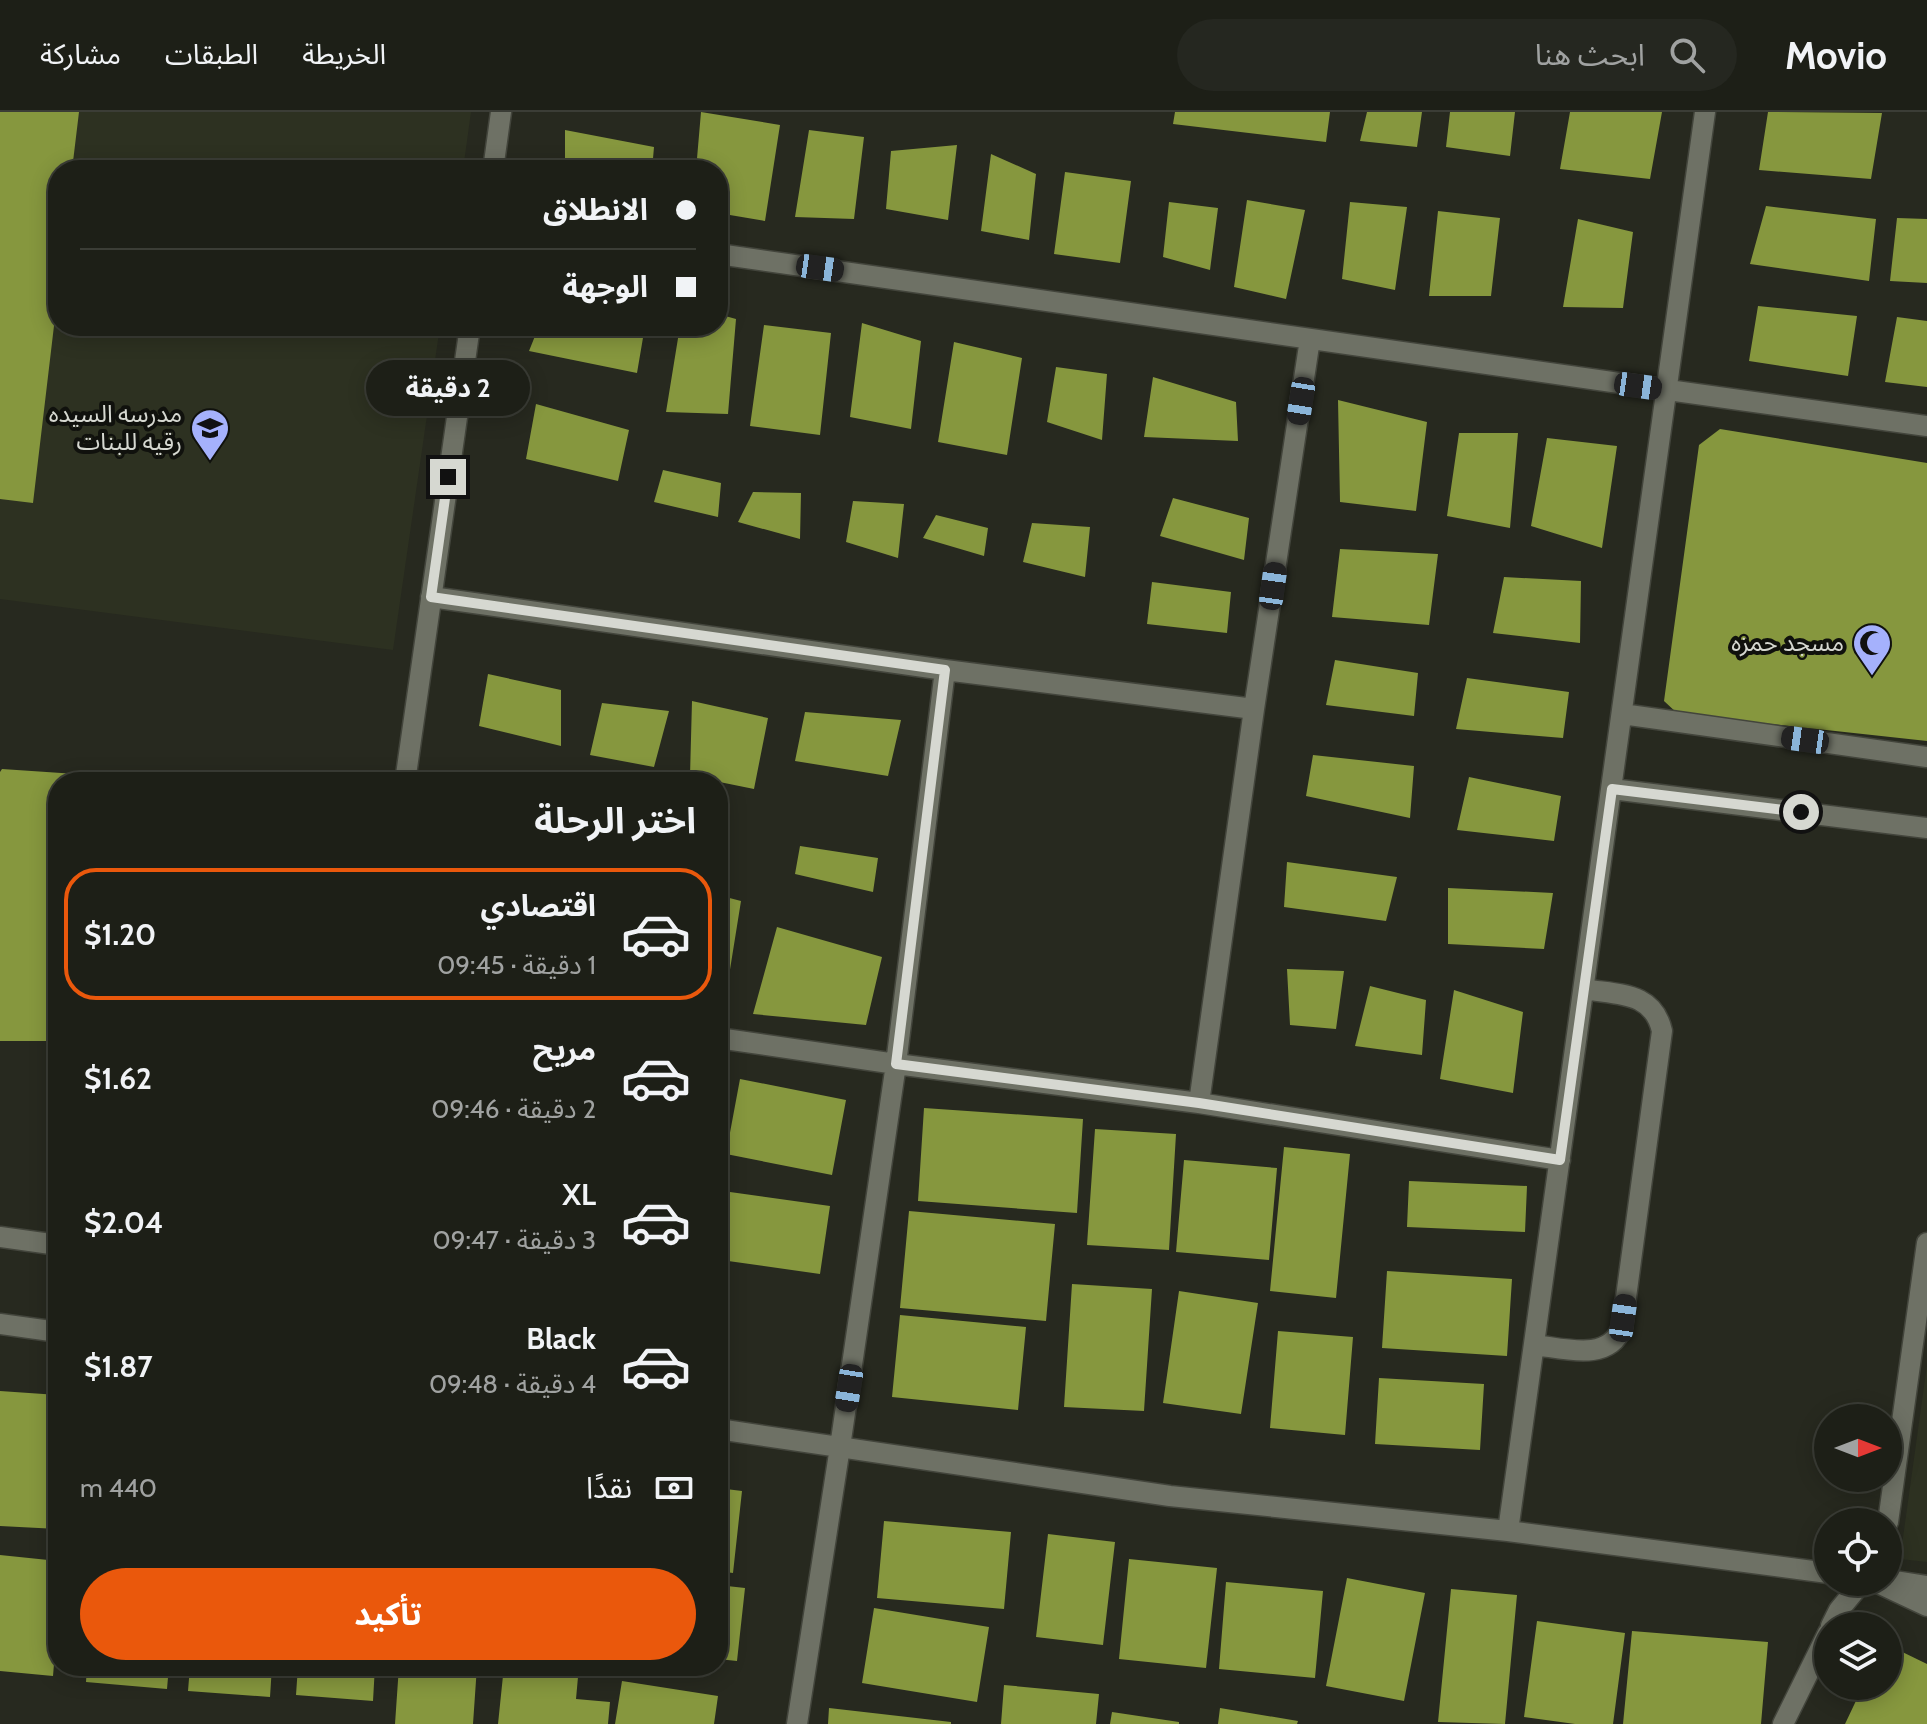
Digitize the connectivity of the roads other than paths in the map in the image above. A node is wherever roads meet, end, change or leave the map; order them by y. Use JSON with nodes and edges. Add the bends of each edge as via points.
{"nodes":[{"id":1,"x":501,"y":112,"type":"edge"},
{"id":2,"x":1705,"y":112,"type":"edge"},
{"id":3,"x":494,"y":160,"type":"edge"},
{"id":4,"x":728,"y":255,"type":"edge"},
{"id":5,"x":469,"y":336,"type":"edge"},
{"id":6,"x":1310,"y":339,"type":"junction"},
{"id":7,"x":1668,"y":390,"type":"junction"},
{"id":8,"x":1927,"y":426,"type":"edge"},
{"id":9,"x":431,"y":597,"type":"junction"},
{"id":10,"x":945,"y":670,"type":"junction"},
{"id":11,"x":1254,"y":709,"type":"junction"},
{"id":12,"x":1622,"y":714,"type":"junction"},
{"id":13,"x":1927,"y":757,"type":"edge"},
{"id":14,"x":406,"y":772,"type":"edge"},
{"id":15,"x":1612,"y":789,"type":"junction"},
{"id":16,"x":1927,"y":828,"type":"edge"},
{"id":17,"x":1584,"y":989,"type":"junction"},
{"id":18,"x":728,"y":1039,"type":"edge"},
{"id":19,"x":896,"y":1064,"type":"junction"},
{"id":20,"x":1199,"y":1103,"type":"junction"},
{"id":21,"x":1560,"y":1160,"type":"junction"},
{"id":22,"x":0,"y":1237,"type":"edge"},
{"id":23,"x":1927,"y":1243,"type":"edge"},
{"id":24,"x":48,"y":1244,"type":"edge"},
{"id":25,"x":0,"y":1324,"type":"edge"},
{"id":26,"x":48,"y":1331,"type":"edge"},
{"id":27,"x":1534,"y":1345,"type":"junction"},
{"id":28,"x":728,"y":1430,"type":"edge"},
{"id":29,"x":840,"y":1447,"type":"junction"},
{"id":30,"x":1890,"y":1508,"type":"edge"},
{"id":31,"x":1508,"y":1531,"type":"junction"},
{"id":32,"x":1814,"y":1571,"type":"edge"},
{"id":33,"x":1902,"y":1582,"type":"edge"},
{"id":34,"x":1927,"y":1586,"type":"edge"},
{"id":35,"x":1902,"y":1594,"type":"edge"},
{"id":36,"x":1850,"y":1596,"type":"edge"},
{"id":37,"x":1927,"y":1606,"type":"edge"},
{"id":38,"x":1838,"y":1612,"type":"edge"},
{"id":39,"x":1814,"y":1661,"type":"edge"},
{"id":40,"x":797,"y":1724,"type":"edge"},
{"id":41,"x":1783,"y":1724,"type":"edge"}],
"edges":[{"from":1,"to":3,"type":"street"},
{"from":2,"to":7,"type":"street"},
{"from":4,"to":6,"type":"street"},
{"from":5,"to":9,"type":"street"},
{"from":6,"to":7,"type":"street"},
{"from":6,"to":11,"type":"street"},
{"from":7,"to":8,"type":"street"},
{"from":7,"to":12,"type":"street"},
{"from":9,"to":10,"type":"street"},
{"from":9,"to":14,"type":"street"},
{"from":10,"to":11,"type":"street"},
{"from":10,"to":19,"type":"street"},
{"from":11,"to":20,"type":"street"},
{"from":12,"to":13,"type":"street"},
{"from":12,"to":15,"type":"street"},
{"from":15,"to":16,"type":"street"},
{"from":15,"to":17,"type":"street"},
{"from":17,"to":21,"type":"street"},
{"from":17,"to":27,"type":"street","via":[[1638,998],[1655,1012],[1662,1031],[1622,1327],[1613,1342],[1597,1350]]},
{"from":18,"to":19,"type":"street"},
{"from":19,"to":20,"type":"street"},
{"from":19,"to":29,"type":"street"},
{"from":20,"to":21,"type":"street"},
{"from":21,"to":27,"type":"street"},
{"from":22,"to":24,"type":"street"},
{"from":23,"to":30,"type":"street"},
{"from":25,"to":26,"type":"street"},
{"from":27,"to":31,"type":"street"},
{"from":28,"to":29,"type":"street"},
{"from":29,"to":31,"type":"street","via":[[1170,1496]]},
{"from":29,"to":40,"type":"street"},
{"from":31,"to":32,"type":"street"},
{"from":33,"to":34,"type":"street"},
{"from":35,"to":37,"type":"street"},
{"from":36,"to":38,"type":"street"},
{"from":39,"to":41,"type":"street"}]}
